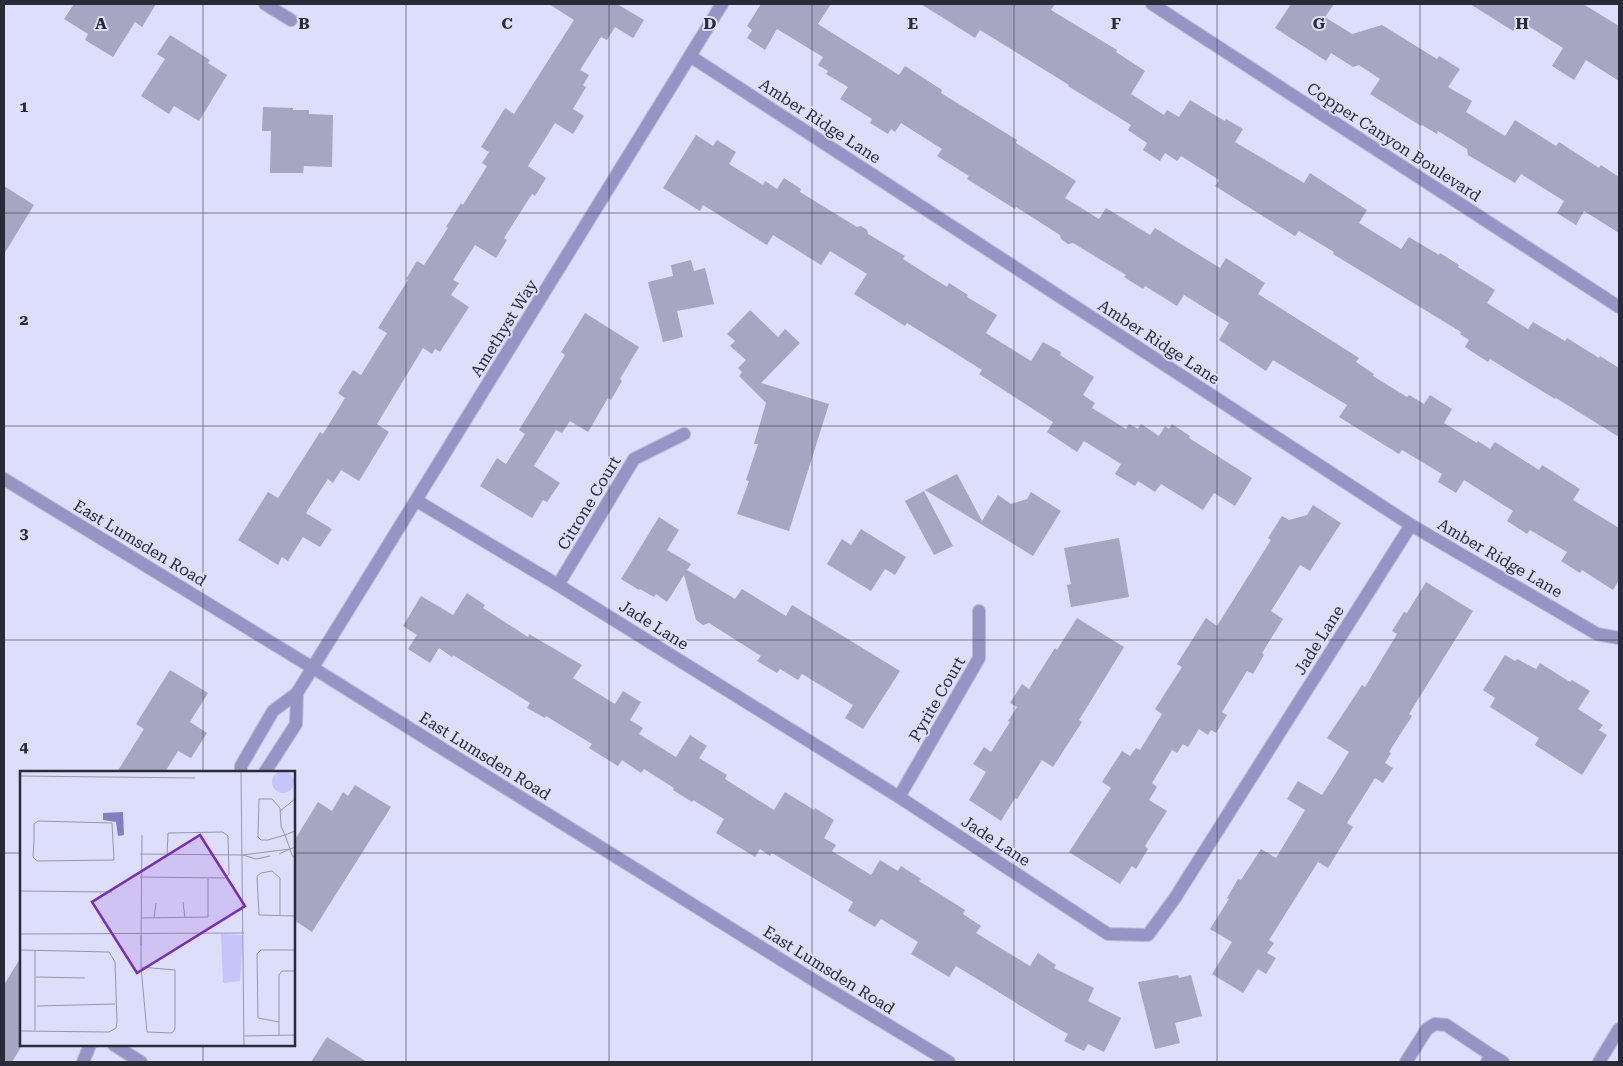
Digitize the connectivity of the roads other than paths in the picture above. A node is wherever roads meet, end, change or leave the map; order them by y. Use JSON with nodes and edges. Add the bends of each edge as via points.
{"nodes":[{"id":1,"x":265,"y":4,"type":"edge"},
{"id":2,"x":722,"y":4,"type":"edge"},
{"id":3,"x":1152,"y":4,"type":"edge"},
{"id":4,"x":291,"y":20,"type":"dead end"},
{"id":5,"x":690,"y":56,"type":"junction"},
{"id":6,"x":1619,"y":307,"type":"edge"},
{"id":7,"x":684,"y":434,"type":"dead end"},
{"id":8,"x":4,"y":479,"type":"edge"},
{"id":9,"x":417,"y":501,"type":"junction"},
{"id":10,"x":1411,"y":525,"type":"junction"},
{"id":11,"x":558,"y":585,"type":"junction"},
{"id":12,"x":979,"y":611,"type":"dead end"},
{"id":13,"x":1619,"y":638,"type":"edge"},
{"id":14,"x":313,"y":668,"type":"junction"},
{"id":15,"x":297,"y":693,"type":"junction"},
{"id":16,"x":241,"y":771,"type":"edge"},
{"id":17,"x":266,"y":771,"type":"edge"},
{"id":18,"x":899,"y":797,"type":"junction"},
{"id":19,"x":1619,"y":1029,"type":"edge"},
{"id":20,"x":90,"y":1046,"type":"edge"},
{"id":21,"x":116,"y":1046,"type":"edge"},
{"id":22,"x":1489,"y":1059,"type":"edge"},
{"id":23,"x":83,"y":1062,"type":"edge"},
{"id":24,"x":141,"y":1062,"type":"edge"},
{"id":25,"x":949,"y":1062,"type":"edge"},
{"id":26,"x":1406,"y":1062,"type":"edge"},
{"id":27,"x":1503,"y":1062,"type":"edge"},
{"id":28,"x":1599,"y":1062,"type":"edge"}],
"edges":[{"from":1,"to":4,"type":"street"},
{"from":2,"to":5,"type":"street","name":"Amethyst Way"},
{"from":3,"to":6,"type":"street","name":"Copper Canyon Boulevard"},
{"from":5,"to":9,"type":"street","name":"Amethyst Way"},
{"from":5,"to":10,"type":"street","name":"Amber Ridge Lane"},
{"from":7,"to":11,"type":"street","name":"Citrone Court","via":[[634,459]]},
{"from":8,"to":14,"type":"street","name":"East Lumsden Road"},
{"from":9,"to":11,"type":"street","name":"Jade Lane"},
{"from":9,"to":14,"type":"street","name":"Amethyst Way"},
{"from":10,"to":13,"type":"street","name":"Amber Ridge Lane","via":[[1598,634]]},
{"from":10,"to":18,"type":"street","name":"Jade Lane","via":[[1175,898],[1148,935],[1108,934]]},
{"from":11,"to":18,"type":"street","name":"Jade Lane"},
{"from":12,"to":18,"type":"street","name":"Pyrite Court","via":[[979,658]]},
{"from":14,"to":15,"type":"street","name":"Amethyst Way"},
{"from":14,"to":25,"type":"street","name":"East Lumsden Road"},
{"from":15,"to":16,"type":"street","via":[[273,711]]},
{"from":15,"to":17,"type":"street","via":[[296,724]]},
{"from":19,"to":28,"type":"street"},
{"from":20,"to":23,"type":"street"},
{"from":21,"to":24,"type":"street"},
{"from":22,"to":26,"type":"street","via":[[1446,1025],[1435,1024],[1427,1029]]},
{"from":22,"to":27,"type":"street"}]}
